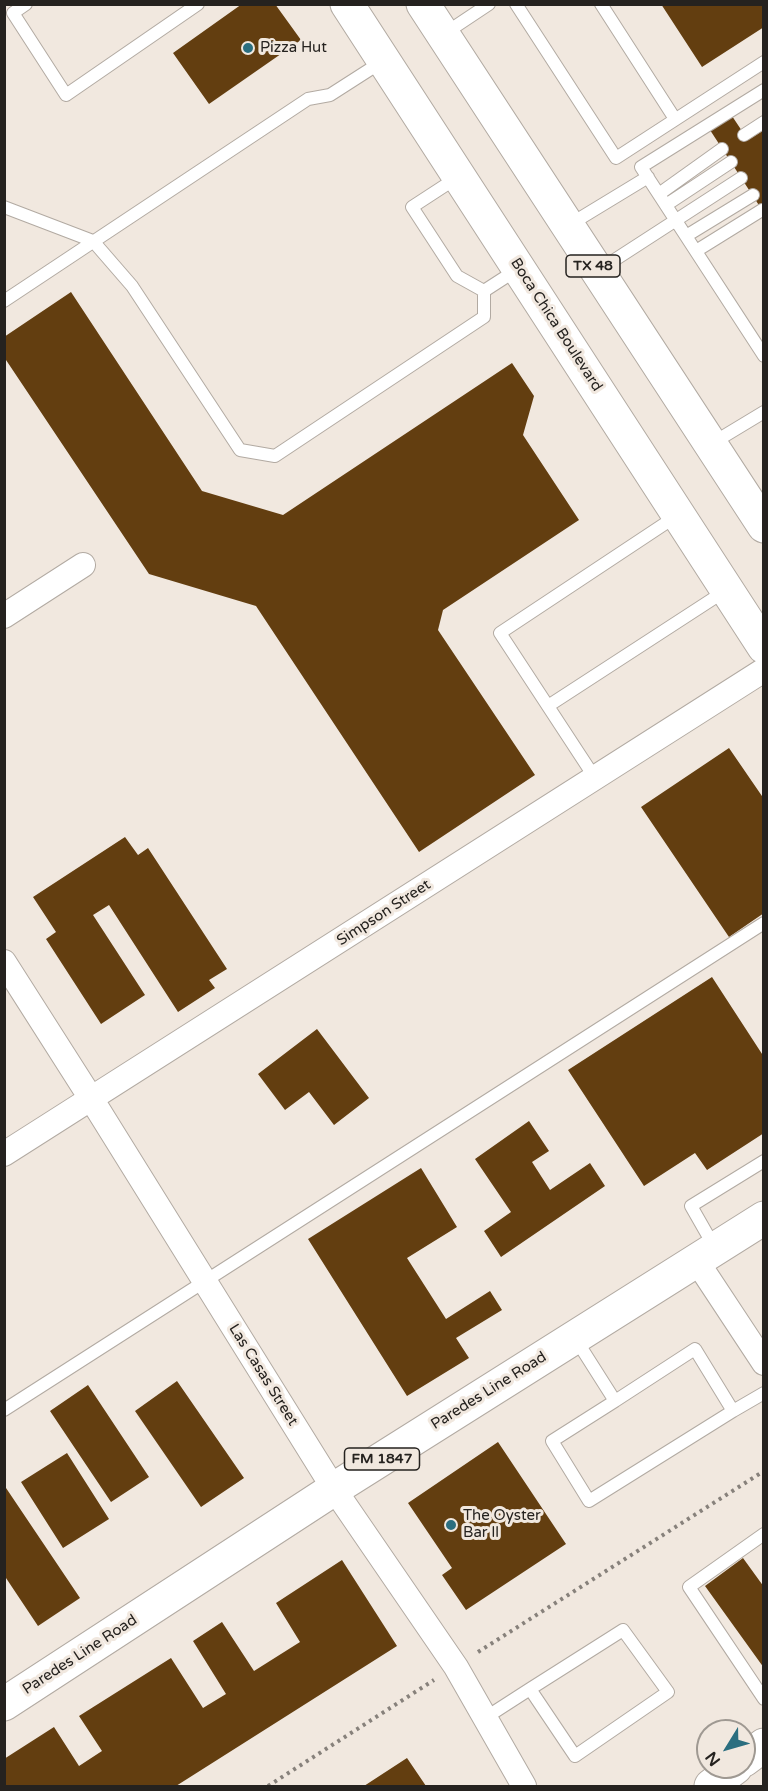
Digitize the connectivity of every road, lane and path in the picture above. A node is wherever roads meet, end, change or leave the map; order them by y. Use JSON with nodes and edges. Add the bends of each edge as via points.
{"nodes":[{"id":1,"x":26,"y":4,"type":"edge"},
{"id":2,"x":198,"y":4,"type":"edge"},
{"id":3,"x":347,"y":4,"type":"edge"},
{"id":4,"x":423,"y":4,"type":"edge"},
{"id":5,"x":489,"y":4,"type":"edge"},
{"id":6,"x":516,"y":4,"type":"edge"},
{"id":7,"x":601,"y":4,"type":"edge"},
{"id":8,"x":443,"y":35,"type":"junction"},
{"id":9,"x":384,"y":60,"type":"junction"},
{"id":10,"x":764,"y":62,"type":"edge"},
{"id":11,"x":764,"y":90,"type":"edge"},
{"id":12,"x":675,"y":119,"type":"junction"},
{"id":13,"x":764,"y":122,"type":"edge"},
{"id":14,"x":744,"y":135,"type":"dead end"},
{"id":15,"x":722,"y":149,"type":"dead end"},
{"id":16,"x":730,"y":162,"type":"dead end"},
{"id":17,"x":459,"y":176,"type":"junction"},
{"id":18,"x":648,"y":177,"type":"junction"},
{"id":19,"x":741,"y":178,"type":"dead end"},
{"id":20,"x":659,"y":194,"type":"junction"},
{"id":21,"x":753,"y":195,"type":"dead end"},
{"id":22,"x":666,"y":205,"type":"junction"},
{"id":23,"x":4,"y":207,"type":"edge"},
{"id":24,"x":762,"y":210,"type":"dead end"},
{"id":25,"x":676,"y":221,"type":"junction"},
{"id":26,"x":568,"y":226,"type":"junction"},
{"id":27,"x":686,"y":236,"type":"junction"},
{"id":28,"x":93,"y":241,"type":"junction"},
{"id":29,"x":696,"y":251,"type":"junction"},
{"id":30,"x":519,"y":268,"type":"junction"},
{"id":31,"x":597,"y":271,"type":"junction"},
{"id":32,"x":484,"y":291,"type":"junction"},
{"id":33,"x":4,"y":301,"type":"edge"},
{"id":34,"x":764,"y":356,"type":"edge"},
{"id":35,"x":764,"y":412,"type":"edge"},
{"id":36,"x":710,"y":445,"type":"junction"},
{"id":37,"x":678,"y":515,"type":"junction"},
{"id":38,"x":764,"y":526,"type":"edge"},
{"id":39,"x":83,"y":565,"type":"dead end"},
{"id":40,"x":727,"y":590,"type":"junction"},
{"id":41,"x":4,"y":616,"type":"edge"},
{"id":42,"x":764,"y":647,"type":"edge"},
{"id":43,"x":764,"y":670,"type":"edge"},
{"id":44,"x":548,"y":706,"type":"junction"},
{"id":45,"x":595,"y":778,"type":"junction"},
{"id":46,"x":764,"y":923,"type":"edge"},
{"id":47,"x":4,"y":962,"type":"edge"},
{"id":48,"x":92,"y":1100,"type":"junction"},
{"id":49,"x":4,"y":1154,"type":"edge"},
{"id":50,"x":764,"y":1161,"type":"edge"},
{"id":51,"x":764,"y":1218,"type":"edge"},
{"id":52,"x":706,"y":1254,"type":"junction"},
{"id":53,"x":204,"y":1280,"type":"junction"},
{"id":54,"x":574,"y":1337,"type":"junction"},
{"id":55,"x":764,"y":1364,"type":"edge"},
{"id":56,"x":764,"y":1393,"type":"edge"},
{"id":57,"x":615,"y":1401,"type":"junction"},
{"id":58,"x":4,"y":1410,"type":"edge"},
{"id":59,"x":733,"y":1412,"type":"junction"},
{"id":60,"x":764,"y":1471,"type":"edge"},
{"id":61,"x":334,"y":1490,"type":"junction"},
{"id":62,"x":764,"y":1534,"type":"edge"},
{"id":63,"x":472,"y":1656,"type":"dead end"},
{"id":64,"x":434,"y":1680,"type":"dead end"},
{"id":65,"x":530,"y":1689,"type":"junction"},
{"id":66,"x":764,"y":1699,"type":"edge"},
{"id":67,"x":4,"y":1704,"type":"edge"},
{"id":68,"x":485,"y":1718,"type":"junction"},
{"id":69,"x":268,"y":1786,"type":"edge"},
{"id":70,"x":524,"y":1786,"type":"edge"}],
"edges":[{"from":1,"to":2,"type":"lane","via":[[13,13],[66,94]]},
{"from":3,"to":9,"type":"main road","name":"Boca Chica Boulevard"},
{"from":4,"to":8,"type":"main road","number":"TX 48"},
{"from":5,"to":8,"type":"lane"},
{"from":6,"to":12,"type":"lane","via":[[616,158]]},
{"from":7,"to":12,"type":"lane"},
{"from":8,"to":26,"type":"main road","number":"TX 48"},
{"from":9,"to":17,"type":"main road","name":"Boca Chica Boulevard"},
{"from":9,"to":28,"type":"lane","via":[[330,95],[308,99]]},
{"from":10,"to":12,"type":"lane"},
{"from":11,"to":18,"type":"lane","via":[[641,167]]},
{"from":13,"to":14,"type":"lane"},
{"from":15,"to":20,"type":"lane"},
{"from":16,"to":22,"type":"lane"},
{"from":17,"to":30,"type":"main road","name":"Boca Chica Boulevard"},
{"from":17,"to":32,"type":"lane","via":[[412,207],[457,276]]},
{"from":18,"to":20,"type":"lane"},
{"from":18,"to":26,"type":"lane"},
{"from":19,"to":25,"type":"lane"},
{"from":20,"to":22,"type":"lane"},
{"from":21,"to":27,"type":"lane"},
{"from":22,"to":25,"type":"lane"},
{"from":23,"to":28,"type":"lane"},
{"from":24,"to":29,"type":"lane"},
{"from":25,"to":27,"type":"lane"},
{"from":25,"to":31,"type":"lane"},
{"from":26,"to":31,"type":"main road","number":"TX 48"},
{"from":27,"to":29,"type":"lane"},
{"from":28,"to":32,"type":"lane","via":[[132,286],[240,450],[275,456],[484,317]]},
{"from":28,"to":33,"type":"lane"},
{"from":29,"to":34,"type":"lane"},
{"from":30,"to":32,"type":"lane"},
{"from":30,"to":37,"type":"main road","name":"Boca Chica Boulevard"},
{"from":31,"to":36,"type":"main road","number":"TX 48"},
{"from":35,"to":36,"type":"lane"},
{"from":36,"to":38,"type":"main road","number":"TX 48"},
{"from":37,"to":40,"type":"main road","name":"Boca Chica Boulevard"},
{"from":37,"to":44,"type":"lane","via":[[500,633]]},
{"from":39,"to":41,"type":"street"},
{"from":40,"to":42,"type":"main road","name":"Boca Chica Boulevard"},
{"from":40,"to":44,"type":"lane"},
{"from":43,"to":45,"type":"street","name":"Simpson Street"},
{"from":44,"to":45,"type":"lane"},
{"from":45,"to":48,"type":"street","name":"Simpson Street"},
{"from":46,"to":53,"type":"lane"},
{"from":47,"to":48,"type":"street","name":"Las Casas Street"},
{"from":48,"to":49,"type":"street","name":"Simpson Street"},
{"from":48,"to":53,"type":"street","name":"Las Casas Street"},
{"from":50,"to":52,"type":"lane","via":[[691,1206]]},
{"from":51,"to":52,"type":"main road","name":"Paredes Line Road","number":"FM 1847"},
{"from":52,"to":54,"type":"main road","name":"Paredes Line Road","number":"FM 1847"},
{"from":52,"to":55,"type":"street"},
{"from":53,"to":58,"type":"lane"},
{"from":53,"to":61,"type":"street","name":"Las Casas Street"},
{"from":54,"to":57,"type":"lane"},
{"from":54,"to":61,"type":"main road","name":"Paredes Line Road","number":"FM 1847"},
{"from":56,"to":59,"type":"lane"},
{"from":57,"to":59,"type":"lane","via":[[695,1349]]},
{"from":57,"to":59,"type":"lane","via":[[552,1441],[589,1501]]},
{"from":60,"to":63,"type":"path"},
{"from":61,"to":67,"type":"main road","name":"Paredes Line Road","number":"FM 1847"},
{"from":61,"to":68,"type":"street","name":"Las Casas Street","via":[[456,1667]]},
{"from":62,"to":66,"type":"lane","via":[[689,1587]]},
{"from":64,"to":69,"type":"path"},
{"from":65,"to":65,"type":"lane","via":[[623,1630],[668,1692],[575,1756]]},
{"from":65,"to":68,"type":"lane"},
{"from":68,"to":70,"type":"street","name":"Las Casas Street"}]}
